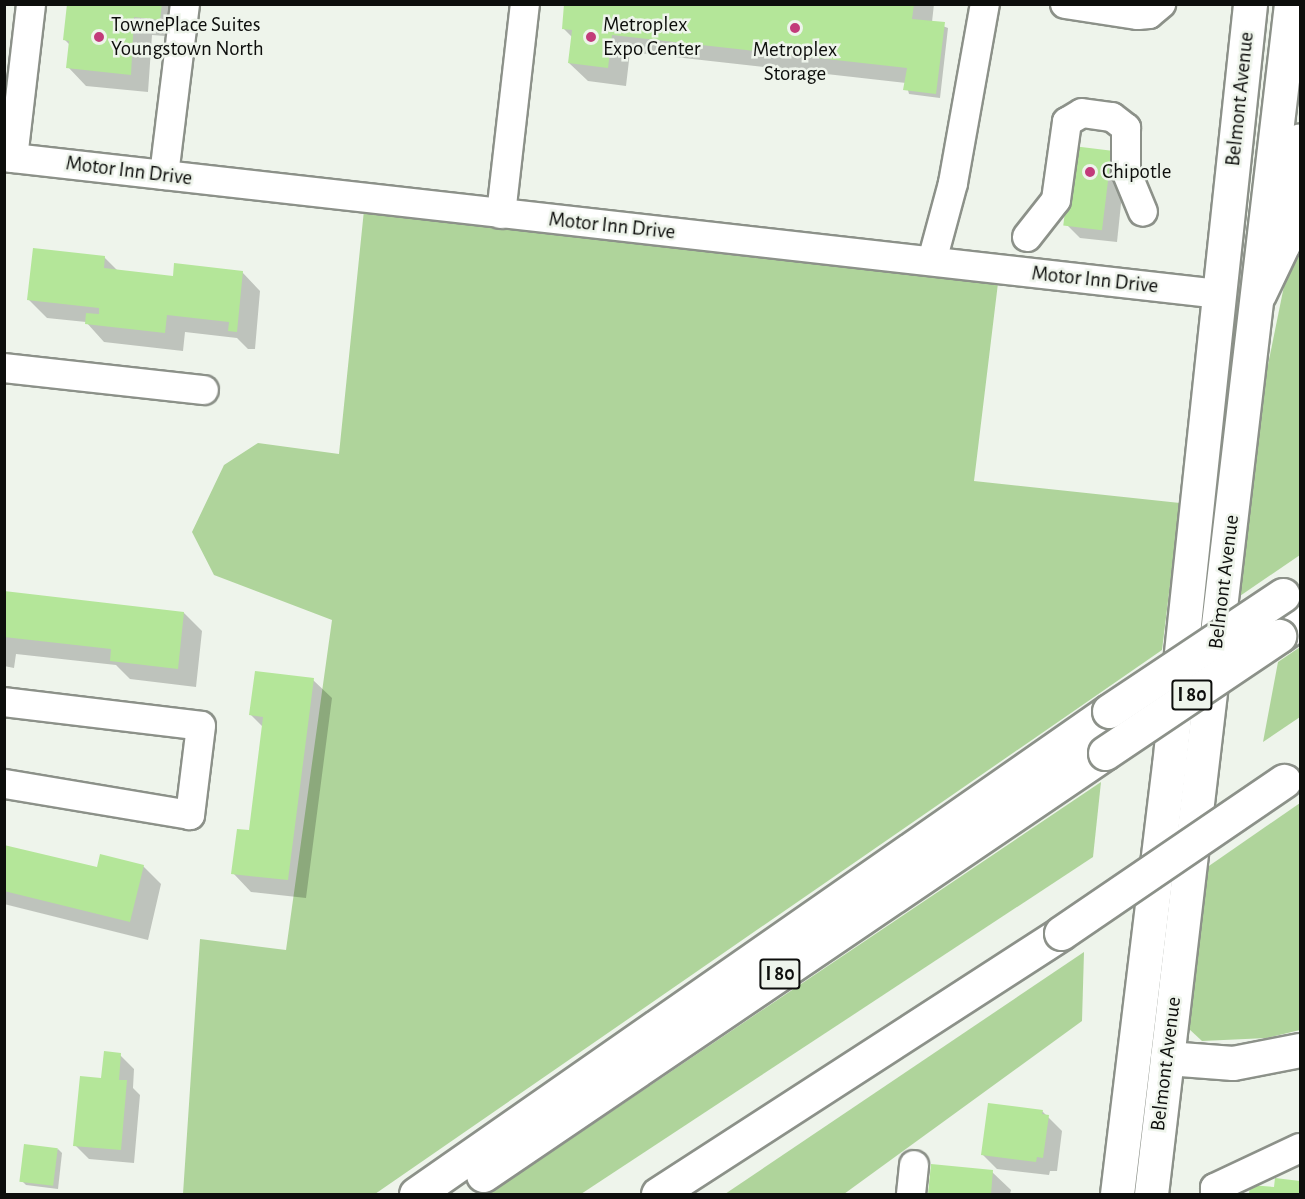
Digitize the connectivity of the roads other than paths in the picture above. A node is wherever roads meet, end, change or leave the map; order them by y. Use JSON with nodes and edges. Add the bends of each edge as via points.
{"nodes":[{"id":1,"x":31,"y":4,"type":"edge"},
{"id":2,"x":185,"y":4,"type":"edge"},
{"id":3,"x":525,"y":4,"type":"edge"},
{"id":4,"x":985,"y":4,"type":"edge"},
{"id":5,"x":1065,"y":4,"type":"edge"},
{"id":6,"x":1161,"y":4,"type":"edge"},
{"id":7,"x":1250,"y":4,"type":"edge"},
{"id":8,"x":1291,"y":4,"type":"edge"},
{"id":9,"x":1300,"y":140,"type":"edge"},
{"id":10,"x":9,"y":157,"type":"edge"},
{"id":11,"x":164,"y":175,"type":"junction"},
{"id":12,"x":1143,"y":212,"type":"dead end"},
{"id":13,"x":501,"y":213,"type":"junction"},
{"id":14,"x":1027,"y":237,"type":"dead end"},
{"id":15,"x":932,"y":261,"type":"junction"},
{"id":16,"x":1220,"y":294,"type":"junction"},
{"id":17,"x":1259,"y":294,"type":"junction"},
{"id":18,"x":4,"y":368,"type":"edge"},
{"id":19,"x":204,"y":390,"type":"dead end"},
{"id":20,"x":1292,"y":589,"type":"edge"},
{"id":21,"x":1290,"y":629,"type":"edge"},
{"id":22,"x":4,"y":702,"type":"edge"},
{"id":23,"x":1292,"y":776,"type":"edge"},
{"id":24,"x":4,"y":784,"type":"edge"},
{"id":25,"x":1300,"y":1050,"type":"edge"},
{"id":26,"x":1134,"y":1055,"type":"junction"},
{"id":27,"x":1167,"y":1058,"type":"junction"},
{"id":28,"x":1300,"y":1148,"type":"edge"},
{"id":29,"x":914,"y":1165,"type":"dead end"},
{"id":30,"x":416,"y":1194,"type":"edge"},
{"id":31,"x":454,"y":1194,"type":"edge"},
{"id":32,"x":658,"y":1194,"type":"edge"},
{"id":33,"x":911,"y":1194,"type":"edge"},
{"id":34,"x":1117,"y":1194,"type":"edge"},
{"id":35,"x":1151,"y":1194,"type":"edge"},
{"id":36,"x":1215,"y":1194,"type":"edge"}],
"edges":[{"from":1,"to":10,"type":"street"},
{"from":2,"to":11,"type":"street"},
{"from":3,"to":13,"type":"street"},
{"from":4,"to":15,"type":"street","via":[[953,183]]},
{"from":5,"to":6,"type":"street","via":[[1138,15],[1149,14]]},
{"from":7,"to":16,"type":"main road","name":"Belmont Avenue"},
{"from":8,"to":17,"type":"main road","name":"Belmont Avenue"},
{"from":9,"to":17,"type":"main road","via":[[1283,244]]},
{"from":10,"to":11,"type":"street","name":"Motor Inn Drive"},
{"from":11,"to":13,"type":"street","name":"Motor Inn Drive"},
{"from":12,"to":14,"type":"street","via":[[1126,171],[1126,128],[1112,117],[1082,113],[1067,122],[1056,200]]},
{"from":13,"to":15,"type":"street","name":"Motor Inn Drive"},
{"from":15,"to":16,"type":"street","name":"Motor Inn Drive"},
{"from":16,"to":26,"type":"main road","name":"Belmont Avenue"},
{"from":17,"to":27,"type":"main road","name":"Belmont Avenue"},
{"from":18,"to":19,"type":"street"},
{"from":20,"to":30,"type":"main road","bridge":true,"via":[[1109,711]]},
{"from":21,"to":31,"type":"main road","number":"I 80","bridge":true},
{"from":22,"to":24,"type":"street","via":[[201,726],[190,814]]},
{"from":23,"to":32,"type":"main road","bridge":true,"via":[[1061,933]]},
{"from":25,"to":27,"type":"main road","via":[[1233,1063]]},
{"from":26,"to":27,"type":"main road"},
{"from":26,"to":34,"type":"main road","name":"Belmont Avenue"},
{"from":27,"to":35,"type":"main road","name":"Belmont Avenue"},
{"from":28,"to":36,"type":"street","via":[[1215,1188]]},
{"from":29,"to":33,"type":"street"}]}
